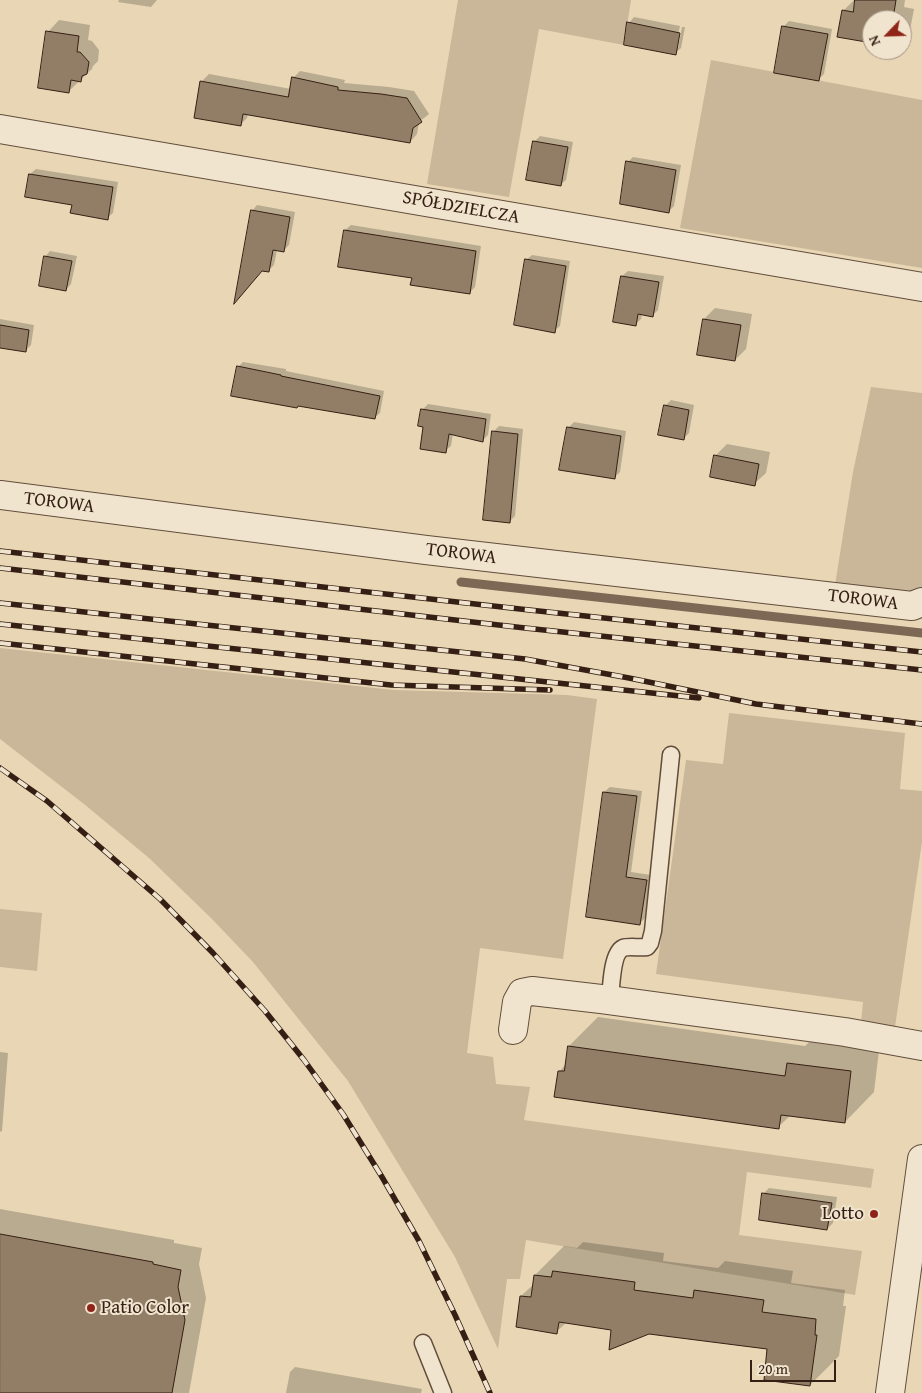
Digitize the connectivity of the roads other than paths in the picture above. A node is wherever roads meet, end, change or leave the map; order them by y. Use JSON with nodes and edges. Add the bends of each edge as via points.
{"nodes":[{"id":1,"x":0,"y":129,"type":"edge"},
{"id":2,"x":922,"y":286,"type":"edge"},
{"id":3,"x":0,"y":495,"type":"edge"},
{"id":4,"x":922,"y":602,"type":"edge"},
{"id":5,"x":671,"y":755,"type":"dead end"},
{"id":6,"x":610,"y":1000,"type":"junction"},
{"id":7,"x":513,"y":1030,"type":"dead end"},
{"id":8,"x":922,"y":1046,"type":"edge"},
{"id":9,"x":922,"y":1159,"type":"edge"},
{"id":10,"x":423,"y":1343,"type":"dead end"},
{"id":11,"x":443,"y":1393,"type":"edge"},
{"id":12,"x":890,"y":1393,"type":"edge"}],
"edges":[{"from":1,"to":2,"type":"street","name":"SPÓŁDZIELCZA"},
{"from":3,"to":4,"type":"street","name":"TOROWA","via":[[912,606]]},
{"from":5,"to":6,"type":"lane","via":[[650,943],[647,947],[624,948],[618,952]]},
{"from":6,"to":7,"type":"street","via":[[522,993],[517,1002]]},
{"from":6,"to":8,"type":"street"},
{"from":9,"to":12,"type":"street"},
{"from":10,"to":11,"type":"lane"}]}
